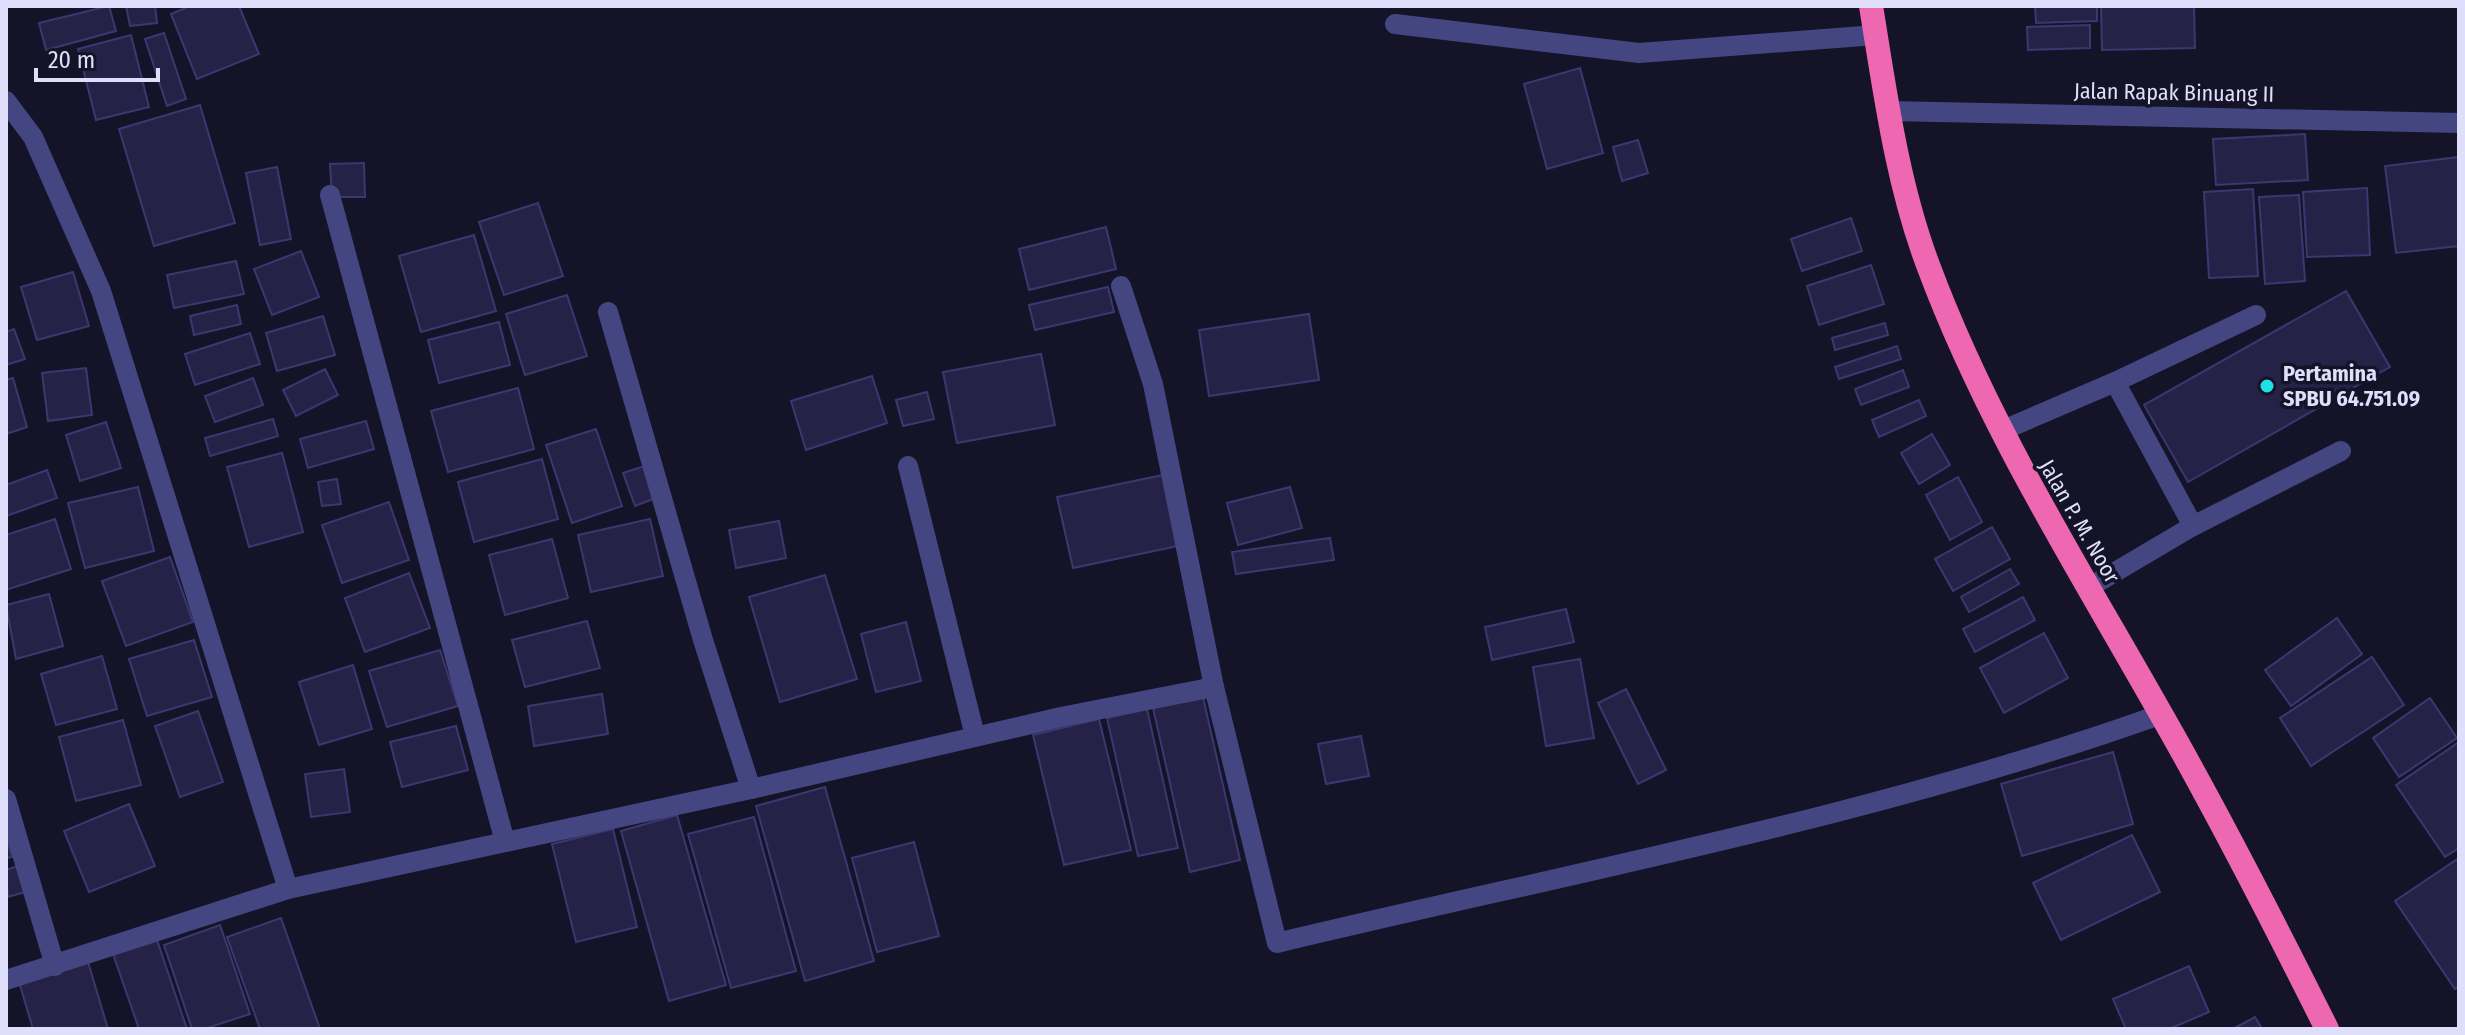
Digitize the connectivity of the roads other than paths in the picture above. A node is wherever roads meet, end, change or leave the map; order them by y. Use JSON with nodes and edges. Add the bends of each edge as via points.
{"nodes":[{"id":1,"x":1871,"y":6,"type":"edge"},
{"id":2,"x":1395,"y":24,"type":"dead end"},
{"id":3,"x":1876,"y":35,"type":"junction"},
{"id":4,"x":6,"y":101,"type":"edge"},
{"id":5,"x":1888,"y":111,"type":"junction"},
{"id":6,"x":2459,"y":123,"type":"edge"},
{"id":7,"x":330,"y":195,"type":"dead end"},
{"id":8,"x":1121,"y":286,"type":"dead end"},
{"id":9,"x":608,"y":312,"type":"dead end"},
{"id":10,"x":2256,"y":315,"type":"dead end"},
{"id":11,"x":2115,"y":382,"type":"junction"},
{"id":12,"x":2001,"y":431,"type":"junction"},
{"id":13,"x":2341,"y":451,"type":"dead end"},
{"id":14,"x":908,"y":466,"type":"dead end"},
{"id":15,"x":2193,"y":526,"type":"junction"},
{"id":16,"x":2088,"y":588,"type":"junction"},
{"id":17,"x":1214,"y":687,"type":"junction"},
{"id":18,"x":2162,"y":714,"type":"junction"},
{"id":19,"x":975,"y":736,"type":"junction"},
{"id":20,"x":751,"y":789,"type":"junction"},
{"id":21,"x":6,"y":799,"type":"edge"},
{"id":22,"x":505,"y":842,"type":"junction"},
{"id":23,"x":288,"y":889,"type":"junction"},
{"id":24,"x":55,"y":966,"type":"junction"},
{"id":25,"x":6,"y":980,"type":"edge"},
{"id":26,"x":2327,"y":1029,"type":"edge"}],
"edges":[{"from":1,"to":3,"type":"highway","name":"Jalan P. M. Noor"},
{"from":2,"to":3,"type":"street","via":[[1639,53]]},
{"from":3,"to":5,"type":"highway","name":"Jalan P. M. Noor"},
{"from":4,"to":23,"type":"street","via":[[33,137],[101,291]]},
{"from":5,"to":6,"type":"street","name":"Jalan Rapak Binuang II"},
{"from":5,"to":12,"type":"highway","name":"Jalan P. M. Noor","via":[[1927,263]]},
{"from":7,"to":22,"type":"street"},
{"from":8,"to":17,"type":"street","via":[[1153,384]]},
{"from":9,"to":20,"type":"street"},
{"from":10,"to":11,"type":"street"},
{"from":11,"to":12,"type":"street"},
{"from":11,"to":15,"type":"street"},
{"from":12,"to":16,"type":"highway","name":"Jalan P. M. Noor"},
{"from":13,"to":15,"type":"street"},
{"from":14,"to":19,"type":"street"},
{"from":15,"to":16,"type":"street"},
{"from":16,"to":18,"type":"highway","name":"Jalan P. M. Noor"},
{"from":17,"to":18,"type":"street","via":[[1277,943],[1890,800]]},
{"from":17,"to":19,"type":"street"},
{"from":18,"to":26,"type":"highway","name":"Jalan P. M. Noor"},
{"from":19,"to":20,"type":"street"},
{"from":20,"to":22,"type":"street"},
{"from":21,"to":24,"type":"street"},
{"from":22,"to":23,"type":"street"},
{"from":23,"to":24,"type":"street"},
{"from":24,"to":25,"type":"street"}]}
